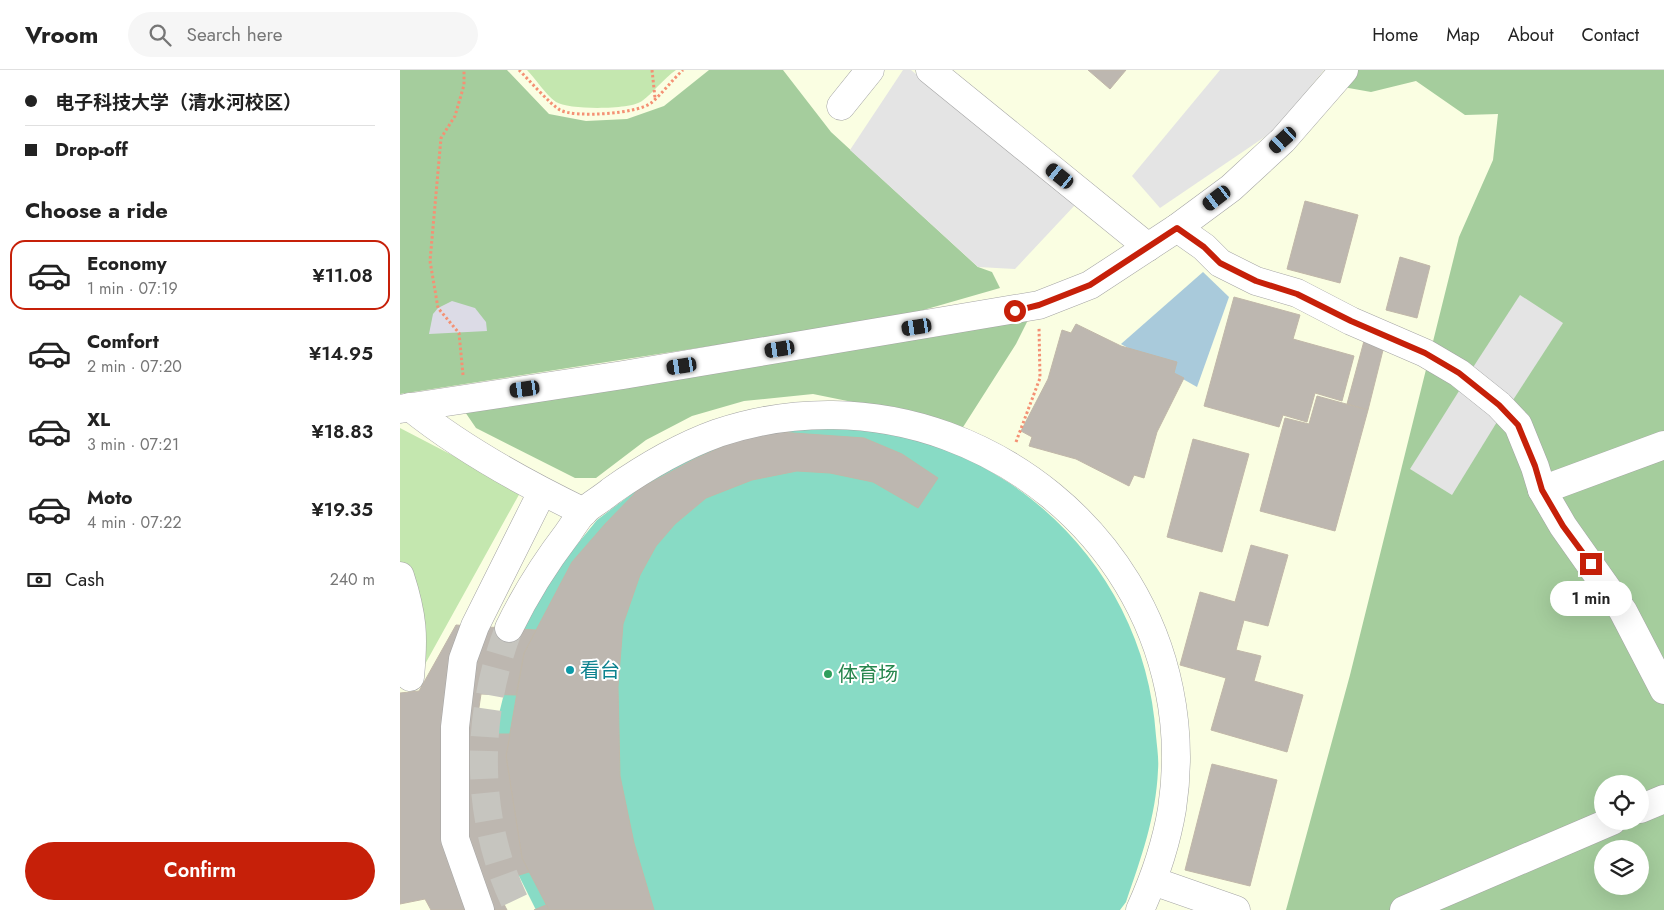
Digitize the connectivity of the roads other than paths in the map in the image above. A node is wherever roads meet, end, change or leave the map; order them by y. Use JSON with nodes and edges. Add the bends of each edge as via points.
{"nodes":[{"id":1,"x":870,"y":70,"type":"edge"},
{"id":2,"x":930,"y":70,"type":"edge"},
{"id":3,"x":1344,"y":70,"type":"edge"},
{"id":4,"x":841,"y":106,"type":"dead end"},
{"id":5,"x":1177,"y":228,"type":"junction"},
{"id":6,"x":1148,"y":247,"type":"junction"},
{"id":7,"x":405,"y":408,"type":"edge"},
{"id":8,"x":1664,"y":444,"type":"edge"},
{"id":9,"x":1542,"y":490,"type":"junction"},
{"id":10,"x":542,"y":492,"type":"junction"},
{"id":11,"x":584,"y":512,"type":"junction"},
{"id":12,"x":400,"y":576,"type":"edge"},
{"id":13,"x":509,"y":628,"type":"tunnel mouth"},
{"id":14,"x":410,"y":677,"type":"dead end"},
{"id":15,"x":1664,"y":690,"type":"edge"},
{"id":16,"x":1664,"y":799,"type":"edge"},
{"id":17,"x":1649,"y":806,"type":"edge"},
{"id":18,"x":1594,"y":829,"type":"edge"},
{"id":19,"x":1153,"y":881,"type":"junction"},
{"id":20,"x":480,"y":910,"type":"edge"},
{"id":21,"x":1140,"y":910,"type":"edge"},
{"id":22,"x":1236,"y":910,"type":"edge"},
{"id":23,"x":1404,"y":910,"type":"edge"}],
"edges":[{"from":1,"to":4,"type":"street"},
{"from":2,"to":6,"type":"street"},
{"from":3,"to":5,"type":"street","via":[[1283,140],[1230,188]]},
{"from":5,"to":6,"type":"street"},
{"from":5,"to":9,"type":"street","via":[[1220,263],[1388,335],[1459,373],[1518,425]]},
{"from":6,"to":7,"type":"street","via":[[1090,285],[1039,305]]},
{"from":7,"to":10,"type":"street"},
{"from":8,"to":9,"type":"street"},
{"from":9,"to":15,"type":"street","via":[[1563,526],[1623,611]]},
{"from":10,"to":11,"type":"street"},
{"from":10,"to":20,"type":"street","via":[[478,618],[463,659],[455,727],[455,840]]},
{"from":11,"to":13,"type":"street","via":[[543,566]]},
{"from":11,"to":19,"type":"street","via":[[639,471],[690,443],[744,424],[801,415],[859,415],[916,425],[1010,464],[1064,505],[1091,532],[1114,561],[1150,627],[1171,698],[1176,772],[1172,809]]},
{"from":12,"to":14,"type":"street","via":[[411,611],[414,637]]},
{"from":16,"to":17,"type":"street"},
{"from":18,"to":23,"type":"street"},
{"from":19,"to":21,"type":"street"},
{"from":19,"to":22,"type":"street"}]}
